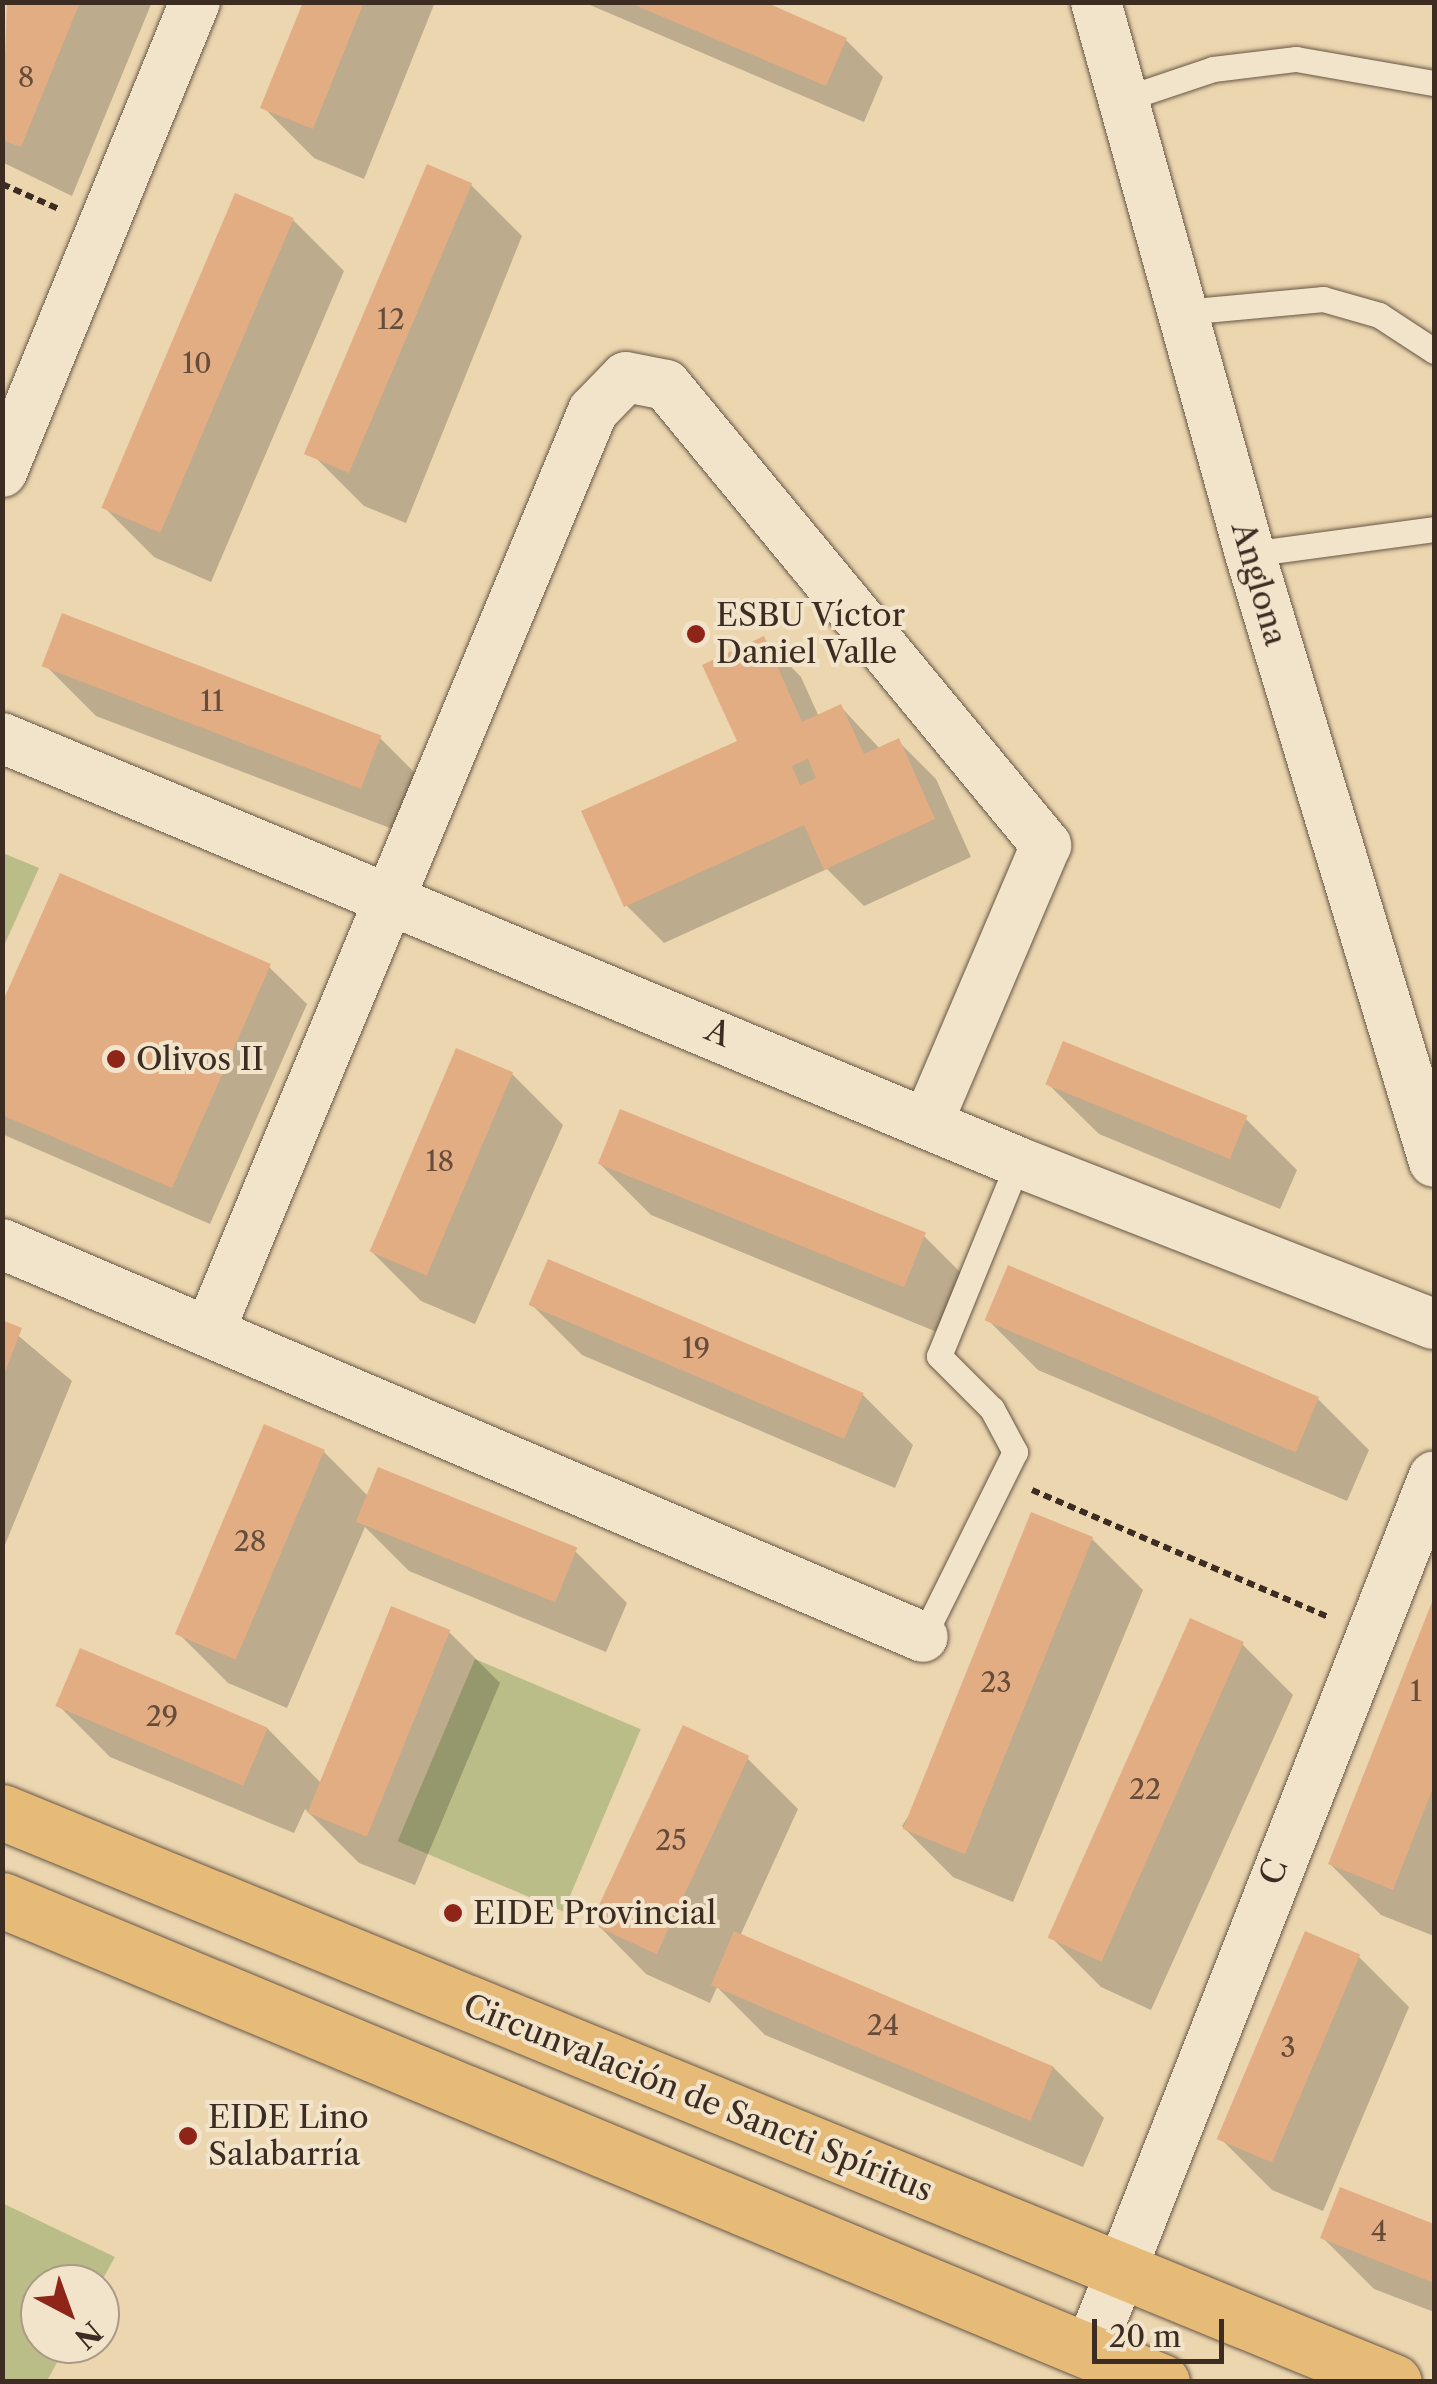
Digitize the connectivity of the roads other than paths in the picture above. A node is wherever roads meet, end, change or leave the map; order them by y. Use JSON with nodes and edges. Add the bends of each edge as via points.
{"nodes":[{"id":1,"x":195,"y":2,"type":"edge"},
{"id":2,"x":1096,"y":2,"type":"edge"},
{"id":3,"x":1434,"y":84,"type":"edge"},
{"id":4,"x":1121,"y":100,"type":"junction"},
{"id":5,"x":1183,"y":312,"type":"junction"},
{"id":6,"x":1434,"y":351,"type":"edge"},
{"id":7,"x":2,"y":472,"type":"edge"},
{"id":8,"x":1434,"y":529,"type":"edge"},
{"id":9,"x":1250,"y":554,"type":"junction"},
{"id":10,"x":2,"y":738,"type":"edge"},
{"id":11,"x":390,"y":894,"type":"junction"},
{"id":12,"x":928,"y":1122,"type":"junction"},
{"id":13,"x":1018,"y":1162,"type":"junction"},
{"id":14,"x":1434,"y":1162,"type":"edge"},
{"id":15,"x":2,"y":1244,"type":"edge"},
{"id":16,"x":1434,"y":1324,"type":"edge"},
{"id":17,"x":208,"y":1332,"type":"junction"},
{"id":18,"x":1434,"y":1476,"type":"edge"},
{"id":19,"x":923,"y":1637,"type":"joint"},
{"id":20,"x":2,"y":1812,"type":"edge"},
{"id":21,"x":2,"y":1900,"type":"edge"},
{"id":22,"x":1119,"y":2270,"type":"junction"},
{"id":23,"x":1090,"y":2352,"type":"junction"},
{"id":24,"x":1162,"y":2382,"type":"edge"},
{"id":25,"x":1394,"y":2382,"type":"edge"}],
"edges":[{"from":1,"to":7,"type":"street"},
{"from":2,"to":4,"type":"street","name":"Anglona"},
{"from":3,"to":4,"type":"lane","via":[[1296,59],[1214,69]]},
{"from":4,"to":5,"type":"street","name":"Anglona"},
{"from":5,"to":6,"type":"lane","via":[[1323,299],[1380,316]]},
{"from":5,"to":9,"type":"street","name":"Anglona"},
{"from":8,"to":9,"type":"lane"},
{"from":9,"to":14,"type":"street","name":"Anglona"},
{"from":10,"to":11,"type":"street","name":"A"},
{"from":11,"to":12,"type":"street","name":"A"},
{"from":11,"to":12,"type":"street","via":[[593,410],[626,377],[666,385],[1046,846]]},
{"from":11,"to":17,"type":"street"},
{"from":12,"to":13,"type":"street","name":"A"},
{"from":13,"to":16,"type":"street","name":"A"},
{"from":13,"to":19,"type":"lane","via":[[939,1356],[1000,1423],[1015,1452]]},
{"from":15,"to":17,"type":"street"},
{"from":17,"to":19,"type":"street"},
{"from":18,"to":22,"type":"street","name":"C"},
{"from":20,"to":22,"type":"highway","name":"Circunvalación de Sancti Spíritus"},
{"from":21,"to":23,"type":"highway"},
{"from":22,"to":23,"type":"street","name":"C"},
{"from":22,"to":25,"type":"highway","name":"Circunvalación de Sancti Spíritus"},
{"from":23,"to":24,"type":"highway"}]}
